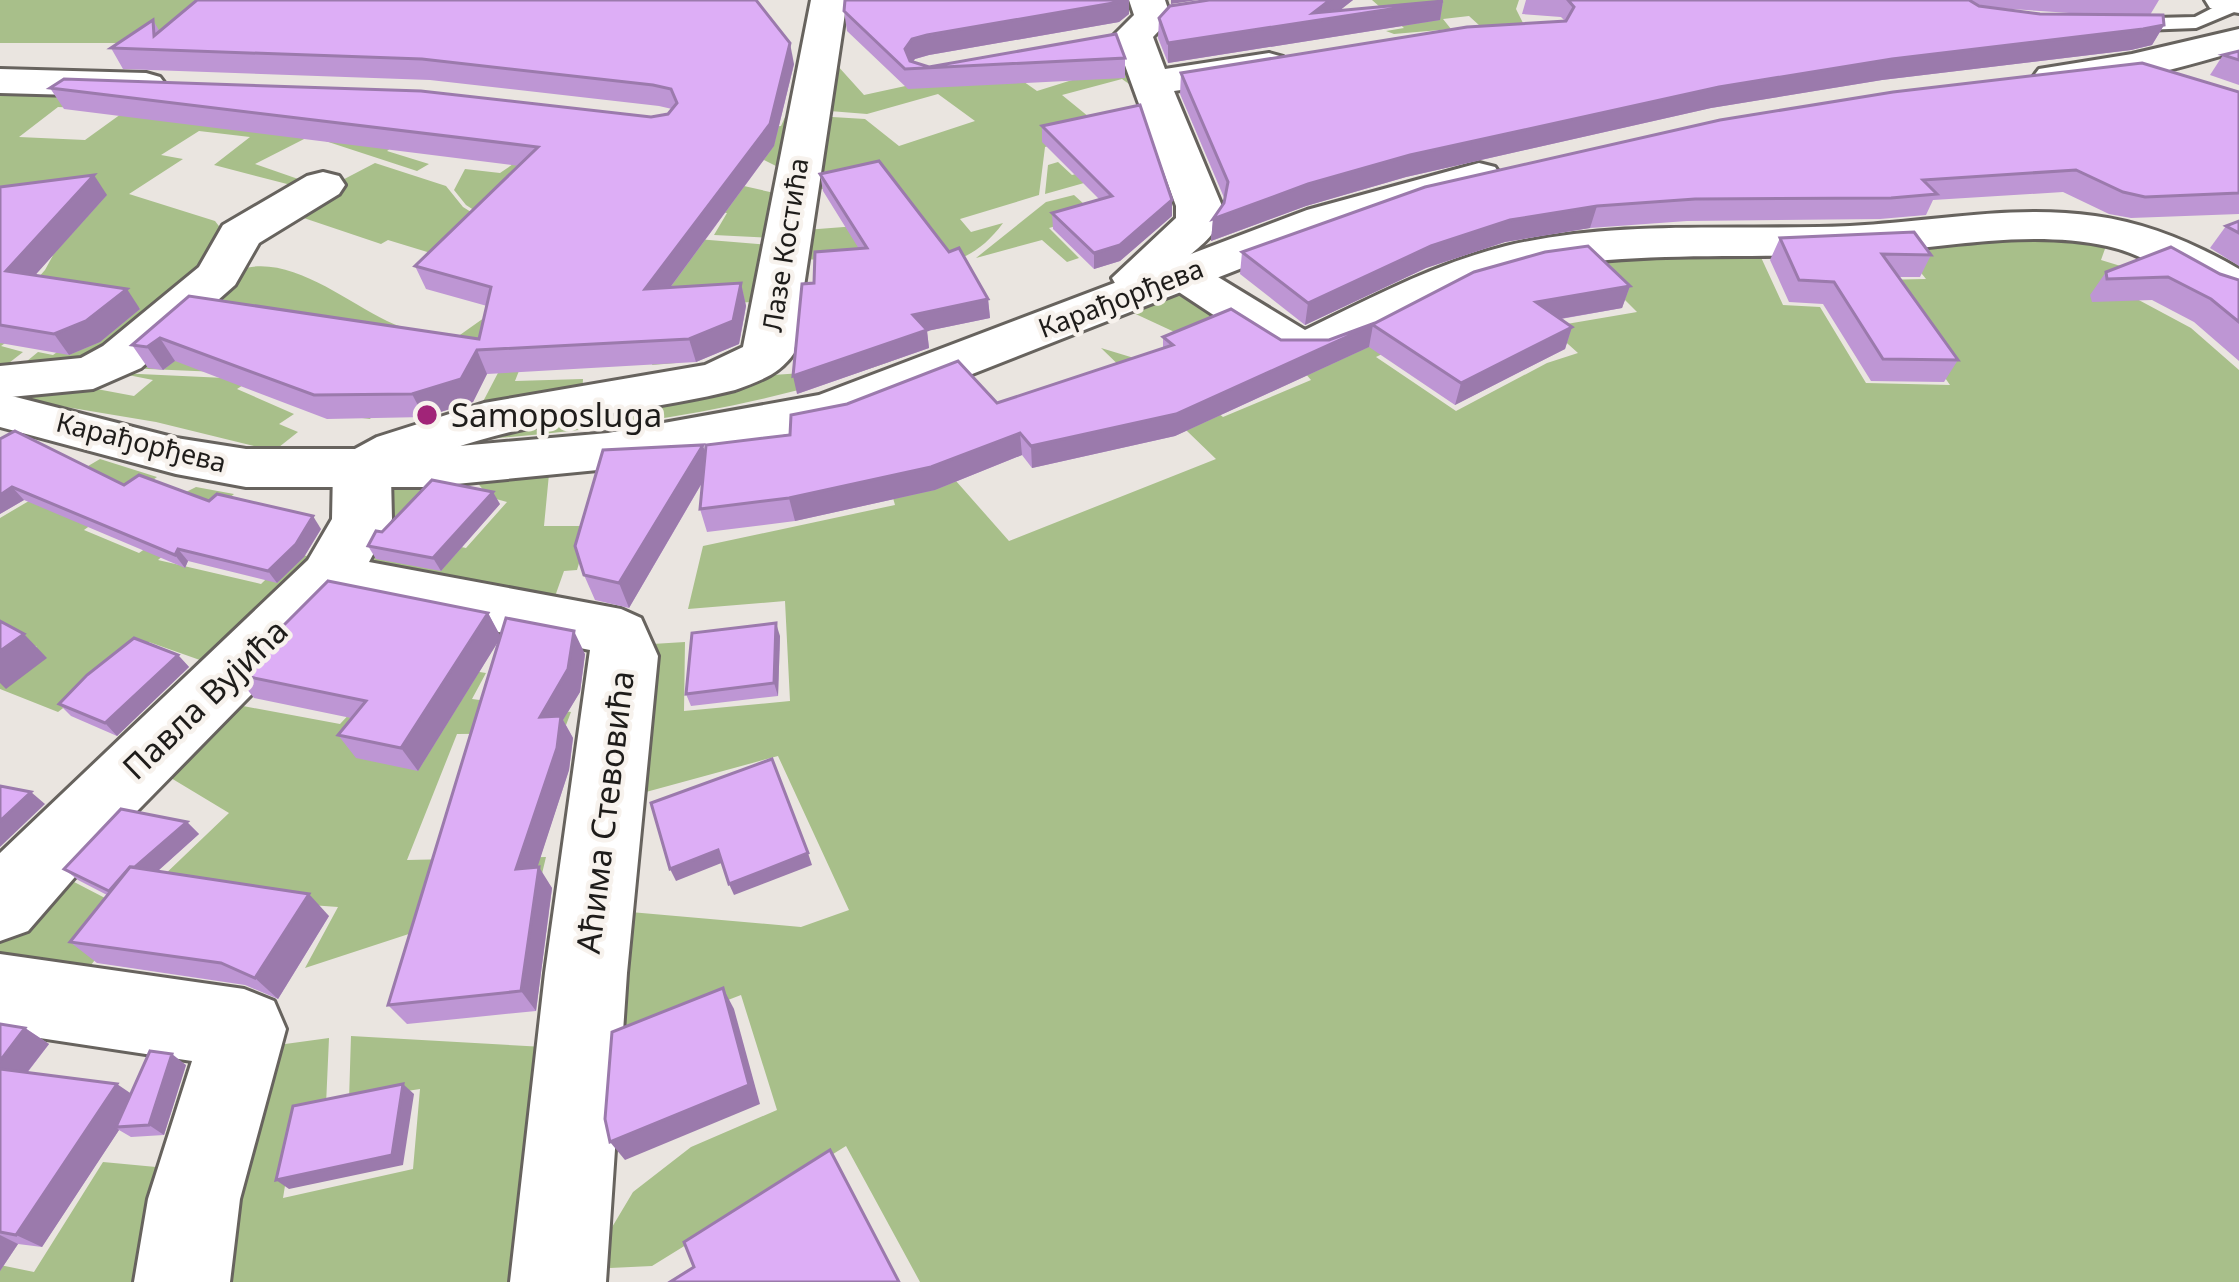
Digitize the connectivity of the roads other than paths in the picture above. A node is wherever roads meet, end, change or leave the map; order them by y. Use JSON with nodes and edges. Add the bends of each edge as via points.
{"nodes":[{"id":1,"x":829,"y":0,"type":"edge"},
{"id":2,"x":2234,"y":11,"type":"edge"},
{"id":3,"x":1141,"y":22,"type":"edge"},
{"id":4,"x":2102,"y":24,"type":"edge"},
{"id":5,"x":1315,"y":56,"type":"edge"},
{"id":6,"x":2132,"y":66,"type":"junction"},
{"id":7,"x":0,"y":81,"type":"edge"},
{"id":8,"x":1154,"y":82,"type":"junction"},
{"id":9,"x":1996,"y":84,"type":"edge"},
{"id":10,"x":188,"y":87,"type":"edge"},
{"id":11,"x":2194,"y":87,"type":"edge"},
{"id":12,"x":1532,"y":164,"type":"edge"},
{"id":13,"x":323,"y":185,"type":"dead end"},
{"id":14,"x":1162,"y":283,"type":"junction"},
{"id":15,"x":2239,"y":291,"type":"edge"},
{"id":16,"x":0,"y":382,"type":"edge"},
{"id":17,"x":0,"y":410,"type":"edge"},
{"id":18,"x":362,"y":469,"type":"junction"},
{"id":19,"x":330,"y":576,"type":"junction"},
{"id":20,"x":0,"y":906,"type":"edge"},
{"id":21,"x":0,"y":993,"type":"edge"},
{"id":22,"x":182,"y":1282,"type":"edge"},
{"id":23,"x":558,"y":1282,"type":"edge"}],
"edges":[{"from":1,"to":18,"type":"street","name":"Лазе Костића","via":[[768,353],[716,379],[435,435]]},
{"from":2,"to":4,"type":"lane","via":[[2191,22]]},
{"from":2,"to":6,"type":"street"},
{"from":3,"to":8,"type":"street"},
{"from":5,"to":8,"type":"street"},
{"from":6,"to":9,"type":"street"},
{"from":6,"to":11,"type":"street"},
{"from":7,"to":10,"type":"street"},
{"from":8,"to":14,"type":"street","via":[[1199,206],[1198,222],[1136,278]]},
{"from":12,"to":14,"type":"street","name":"Карађорђева","via":[[1323,220]]},
{"from":13,"to":16,"type":"street","via":[[240,235],[218,275],[122,357],[93,374]]},
{"from":14,"to":15,"type":"street","via":[[1297,347],[1456,276],[1510,260],[1642,242],[2069,227],[2149,244]]},
{"from":14,"to":18,"type":"street","name":"Карађорђева","via":[[800,418],[608,451]]},
{"from":17,"to":18,"type":"street","name":"Карађорђева","via":[[246,469]]},
{"from":18,"to":19,"type":"street","name":"Павла Вујића","via":[[362,519]]},
{"from":19,"to":20,"type":"street","name":"Павла Вујића"},
{"from":19,"to":23,"type":"street","name":"Аћима Стевовића","via":[[598,626],[618,635],[625,656]]},
{"from":21,"to":22,"type":"street","via":[[244,1029],[194,1199]]}]}
